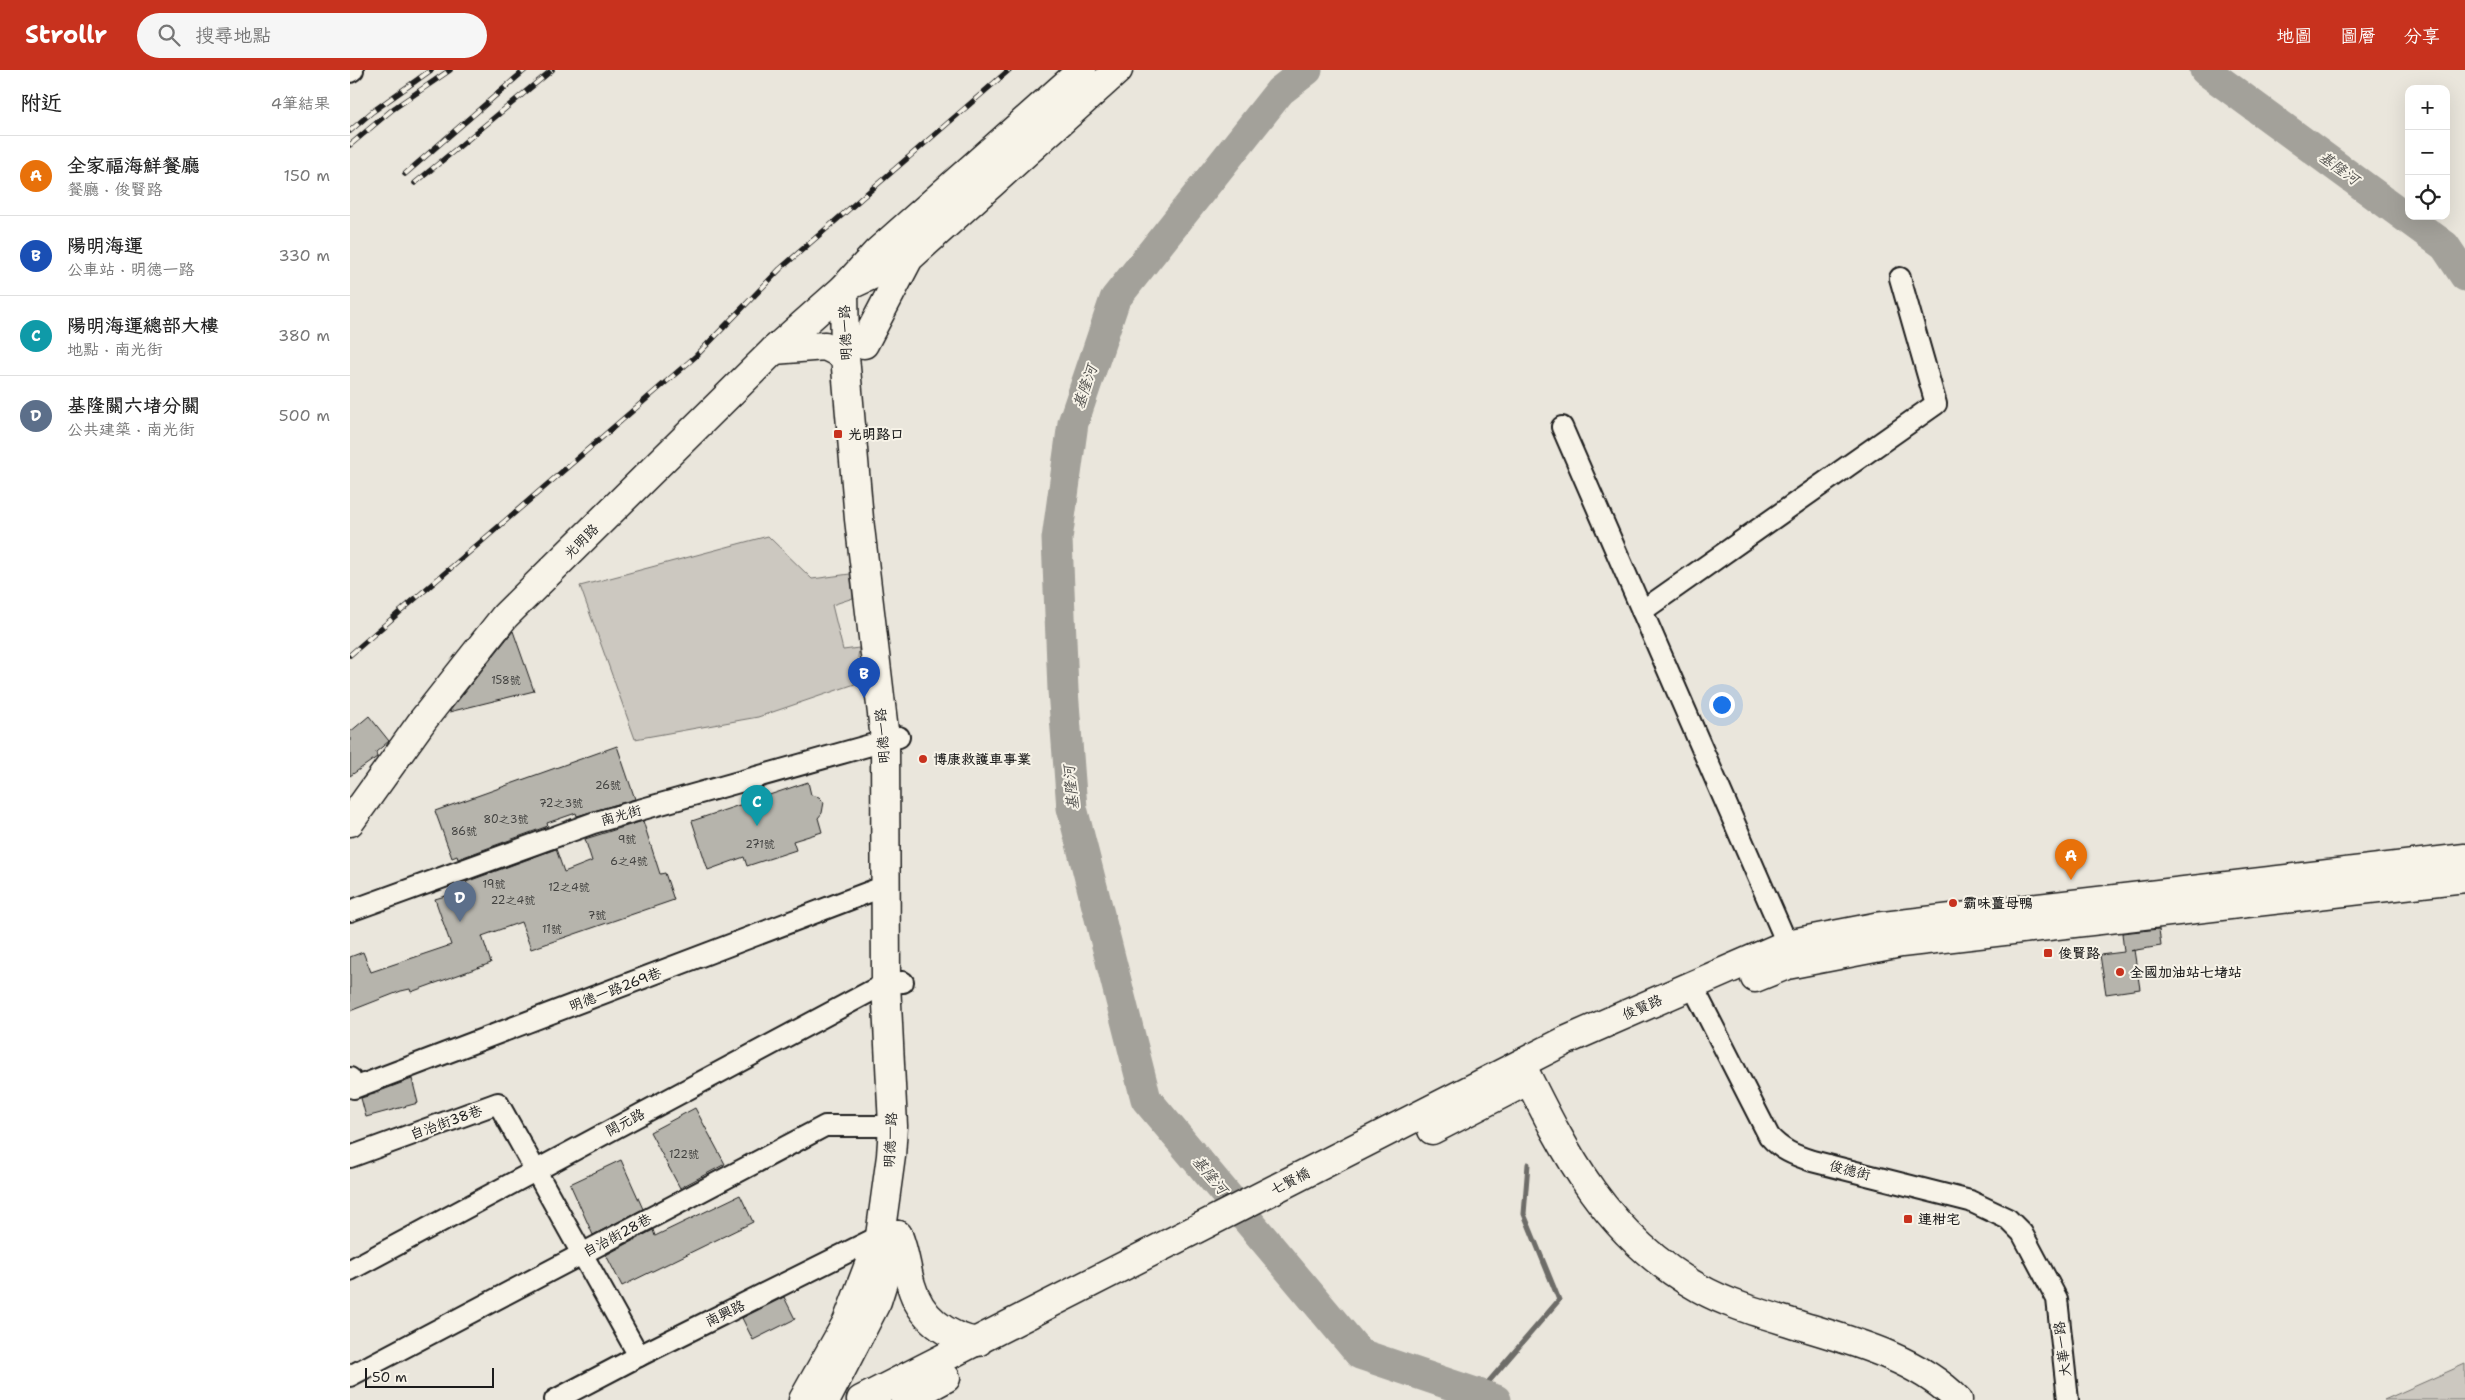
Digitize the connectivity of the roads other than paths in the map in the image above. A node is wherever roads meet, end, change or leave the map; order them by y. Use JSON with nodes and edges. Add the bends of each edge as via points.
{"nodes":[{"id":1,"x":1082,"y":70,"type":"edge"},
{"id":2,"x":1118,"y":70,"type":"edge"},
{"id":3,"x":909,"y":258,"type":"junction"},
{"id":4,"x":1900,"y":278,"type":"dead end"},
{"id":5,"x":844,"y":288,"type":"junction"},
{"id":6,"x":774,"y":350,"type":"junction"},
{"id":7,"x":854,"y":350,"type":"junction"},
{"id":8,"x":1562,"y":427,"type":"dead end"},
{"id":9,"x":1642,"y":611,"type":"junction"},
{"id":10,"x":892,"y":738,"type":"junction"},
{"id":11,"x":350,"y":822,"type":"edge"},
{"id":12,"x":2465,"y":858,"type":"edge"},
{"id":13,"x":2465,"y":878,"type":"edge"},
{"id":14,"x":2348,"y":881,"type":"junction"},
{"id":15,"x":885,"y":886,"type":"junction"},
{"id":16,"x":350,"y":912,"type":"edge"},
{"id":17,"x":1792,"y":954,"type":"junction"},
{"id":18,"x":895,"y":982,"type":"junction"},
{"id":19,"x":1696,"y":993,"type":"junction"},
{"id":20,"x":350,"y":1078,"type":"edge"},
{"id":21,"x":1521,"y":1081,"type":"junction"},
{"id":22,"x":893,"y":1126,"type":"junction"},
{"id":23,"x":350,"y":1157,"type":"edge"},
{"id":24,"x":536,"y":1170,"type":"junction"},
{"id":25,"x":889,"y":1236,"type":"junction"},
{"id":26,"x":583,"y":1253,"type":"junction"},
{"id":27,"x":350,"y":1270,"type":"edge"},
{"id":28,"x":1079,"y":1298,"type":"junction"},
{"id":29,"x":2056,"y":1299,"type":"joint"},
{"id":30,"x":978,"y":1342,"type":"junction"},
{"id":31,"x":638,"y":1356,"type":"junction"},
{"id":32,"x":350,"y":1376,"type":"edge"},
{"id":33,"x":555,"y":1400,"type":"edge"},
{"id":34,"x":803,"y":1400,"type":"edge"},
{"id":35,"x":826,"y":1400,"type":"edge"},
{"id":36,"x":861,"y":1400,"type":"edge"},
{"id":37,"x":906,"y":1400,"type":"edge"},
{"id":38,"x":1958,"y":1400,"type":"edge"},
{"id":39,"x":2068,"y":1400,"type":"edge"}],
"edges":[{"from":1,"to":5,"type":"main road","name":"明德一路","via":[[877,252]]},
{"from":2,"to":3,"type":"main road"},
{"from":3,"to":5,"type":"main road"},
{"from":3,"to":7,"type":"main road"},
{"from":4,"to":9,"type":"street","via":[[1936,404]]},
{"from":5,"to":6,"type":"main road","name":"光明路"},
{"from":5,"to":7,"type":"main road","name":"明德一路","via":[[857,316]]},
{"from":6,"to":7,"type":"main road","via":[[825,346]]},
{"from":6,"to":11,"type":"main road","name":"光明路","via":[[505,616],[423,720]]},
{"from":7,"to":10,"type":"main road","name":"明德一路","via":[[870,456]]},
{"from":8,"to":9,"type":"street"},
{"from":9,"to":17,"type":"street"},
{"from":10,"to":15,"type":"main road","name":"明德一路"},
{"from":10,"to":16,"type":"street","name":"南光街","via":[[593,823]]},
{"from":10,"to":18,"type":"main road","name":"明德一路"},
{"from":12,"to":14,"type":"main road","name":"俊賢路"},
{"from":13,"to":14,"type":"main road","name":"俊賢路"},
{"from":14,"to":17,"type":"main road","name":"俊賢路","via":[[1874,927]]},
{"from":15,"to":18,"type":"main road","name":"明德一路"},
{"from":15,"to":20,"type":"street","name":"明德一路269巷","via":[[354,1088]]},
{"from":17,"to":19,"type":"main road","name":"俊賢路"},
{"from":18,"to":22,"type":"main road","name":"明德一路"},
{"from":18,"to":24,"type":"street","name":"開元路"},
{"from":18,"to":25,"type":"main road","name":"明德一路","via":[[909,1130]]},
{"from":19,"to":21,"type":"main road","name":"俊賢路","via":[[1566,1040]]},
{"from":19,"to":29,"type":"street","name":"俊德街","via":[[1769,1136],[1778,1146],[1799,1157],[1970,1201],[2008,1219],[2022,1233]]},
{"from":21,"to":28,"type":"main road","name":"七賢橋"},
{"from":21,"to":38,"type":"main road","via":[[1606,1211],[1636,1244],[1667,1268],[1738,1306],[1887,1355],[1930,1378]]},
{"from":22,"to":25,"type":"main road","name":"明德一路"},
{"from":22,"to":26,"type":"street","name":"自治街28巷","via":[[825,1126]]},
{"from":23,"to":24,"type":"street","name":"自治街38巷","via":[[498,1103]]},
{"from":24,"to":26,"type":"street"},
{"from":24,"to":27,"type":"street","name":"開元路"},
{"from":25,"to":30,"type":"main road","via":[[906,1256],[910,1284],[924,1312],[950,1335]]},
{"from":25,"to":31,"type":"street","name":"南興路"},
{"from":25,"to":34,"type":"main road","name":"明德一路","via":[[847,1322]]},
{"from":25,"to":35,"type":"main road","name":"明德一路","via":[[878,1302]]},
{"from":26,"to":31,"type":"street"},
{"from":26,"to":32,"type":"street","name":"自治街28巷"},
{"from":28,"to":30,"type":"main road"},
{"from":28,"to":37,"type":"main road"},
{"from":29,"to":39,"type":"street","name":"大華一路"},
{"from":30,"to":36,"type":"main road"},
{"from":31,"to":33,"type":"street","name":"南興路"}]}
